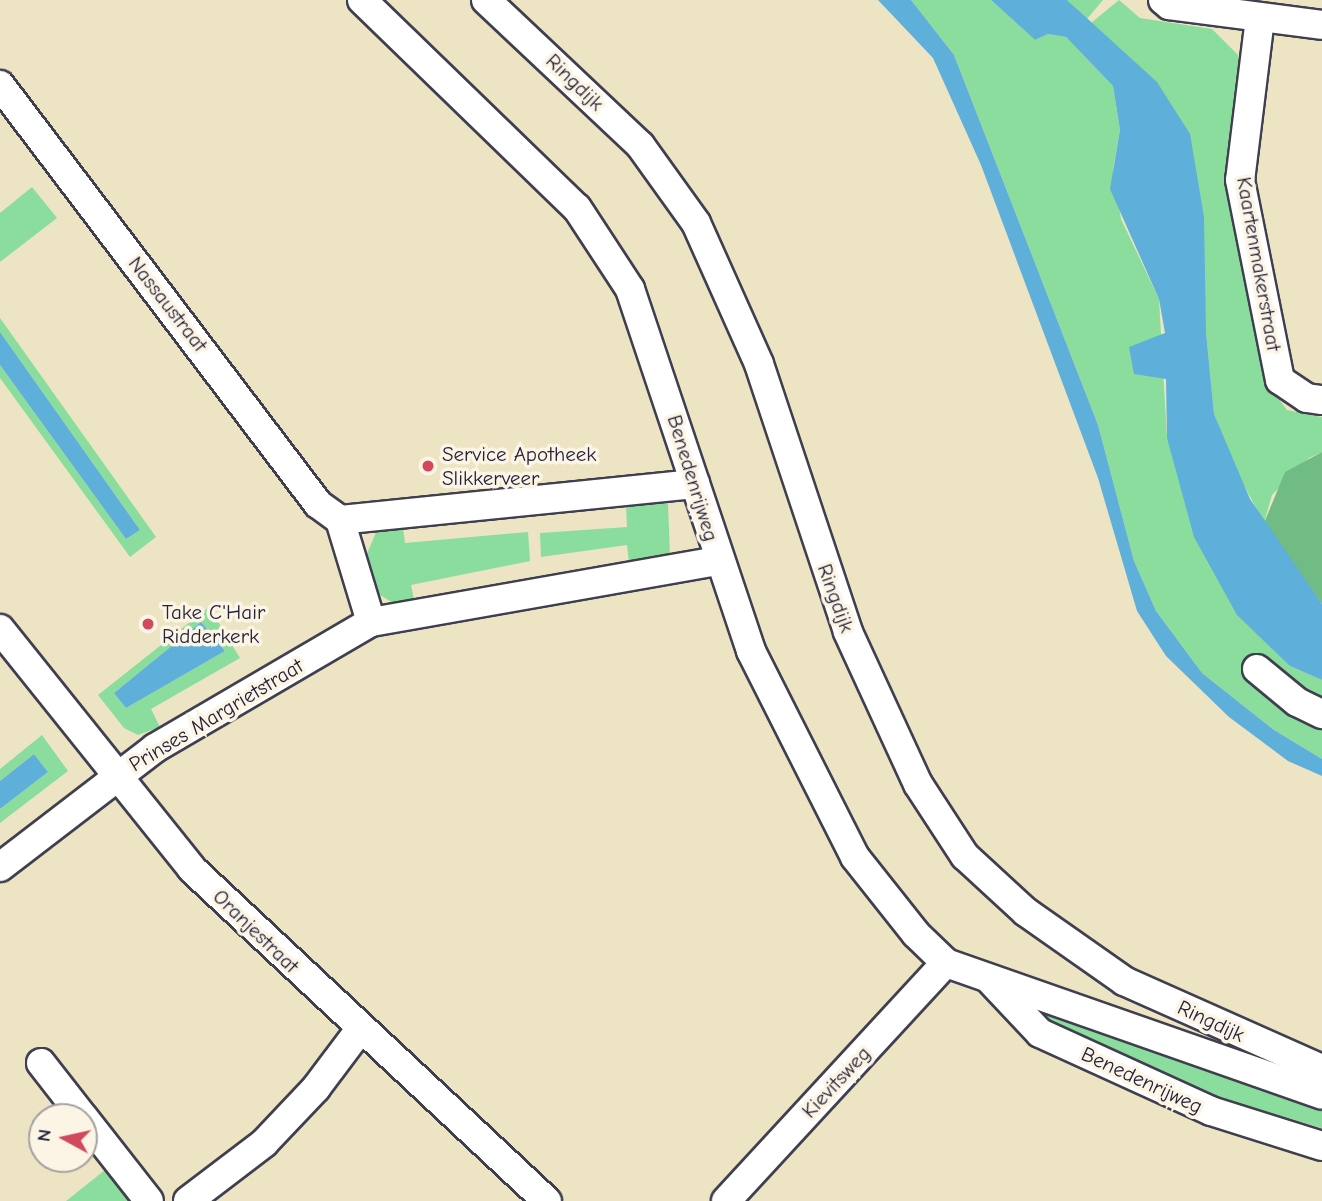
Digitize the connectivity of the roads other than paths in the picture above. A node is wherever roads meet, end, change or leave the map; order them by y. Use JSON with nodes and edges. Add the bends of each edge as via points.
{"nodes":[{"id":1,"x":362,"y":0,"type":"edge"},
{"id":2,"x":486,"y":0,"type":"edge"},
{"id":3,"x":1163,"y":0,"type":"edge"},
{"id":4,"x":1260,"y":18,"type":"junction"},
{"id":5,"x":1322,"y":25,"type":"edge"},
{"id":6,"x":0,"y":85,"type":"edge"},
{"id":7,"x":1322,"y":400,"type":"edge"},
{"id":8,"x":695,"y":484,"type":"junction"},
{"id":9,"x":340,"y":520,"type":"junction"},
{"id":10,"x":718,"y":561,"type":"junction"},
{"id":11,"x":371,"y":622,"type":"junction"},
{"id":12,"x":0,"y":629,"type":"edge"},
{"id":13,"x":1257,"y":669,"type":"dead end"},
{"id":14,"x":1322,"y":714,"type":"edge"},
{"id":15,"x":116,"y":777,"type":"junction"},
{"id":16,"x":0,"y":867,"type":"edge"},
{"id":17,"x":946,"y":963,"type":"junction"},
{"id":18,"x":985,"y":975,"type":"junction"},
{"id":19,"x":360,"y":1028,"type":"junction"},
{"id":20,"x":41,"y":1063,"type":"dead end"},
{"id":21,"x":1322,"y":1069,"type":"edge"},
{"id":22,"x":1322,"y":1095,"type":"edge"},
{"id":23,"x":72,"y":1103,"type":"edge"},
{"id":24,"x":98,"y":1137,"type":"edge"},
{"id":25,"x":1322,"y":1146,"type":"edge"},
{"id":26,"x":149,"y":1201,"type":"edge"},
{"id":27,"x":188,"y":1201,"type":"edge"},
{"id":28,"x":547,"y":1201,"type":"edge"},
{"id":29,"x":726,"y":1201,"type":"edge"}],
"edges":[{"from":1,"to":8,"type":"street","name":"Benedenrijweg","via":[[577,208],[630,289]]},
{"from":2,"to":21,"type":"street","name":"Ringdijk","via":[[640,145],[696,223],[759,364],[822,559],[880,707],[918,784],[965,856],[1026,912],[1124,981]]},
{"from":3,"to":4,"type":"street","via":[[1169,5]]},
{"from":4,"to":5,"type":"street"},
{"from":4,"to":7,"type":"street","name":"Kaartenmakerstraat","via":[[1240,180],[1280,380],[1307,398]]},
{"from":6,"to":9,"type":"street","name":"Nassaustraat","via":[[318,504]]},
{"from":8,"to":9,"type":"street"},
{"from":8,"to":10,"type":"street","name":"Benedenrijweg"},
{"from":9,"to":11,"type":"street"},
{"from":10,"to":11,"type":"street","name":"Prinses Margrietstraat"},
{"from":10,"to":17,"type":"street","name":"Benedenrijweg","via":[[778,710],[855,857]]},
{"from":11,"to":15,"type":"street","name":"Prinses Margrietstraat","via":[[155,748]]},
{"from":12,"to":15,"type":"street","name":"Oranjestraat"},
{"from":13,"to":14,"type":"street","via":[[1297,702]]},
{"from":15,"to":16,"type":"street","name":"Prinses Margrietstraat"},
{"from":15,"to":19,"type":"street","name":"Oranjestraat","via":[[192,869]]},
{"from":17,"to":18,"type":"street","name":"Benedenrijweg"},
{"from":17,"to":29,"type":"street","name":"Kievitsweg"},
{"from":18,"to":22,"type":"street","name":"Benedenrijweg","via":[[1210,1059]]},
{"from":18,"to":25,"type":"street","name":"Benedenrijweg","via":[[1040,1033],[1211,1111]]},
{"from":19,"to":27,"type":"street","via":[[316,1088],[264,1143]]},
{"from":19,"to":28,"type":"street","name":"Oranjestraat"},
{"from":20,"to":23,"type":"street"},
{"from":24,"to":26,"type":"street"}]}
